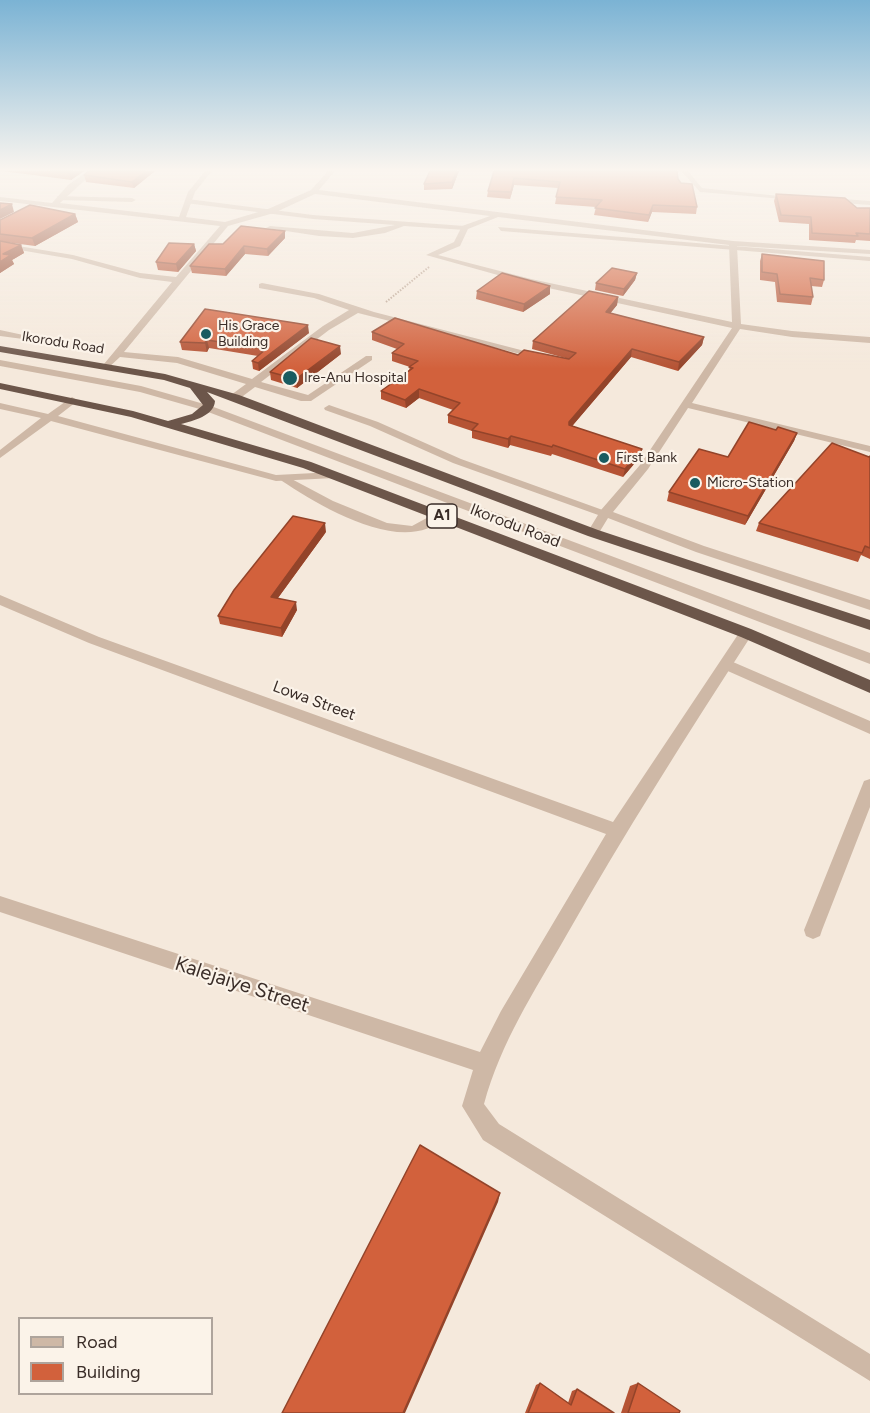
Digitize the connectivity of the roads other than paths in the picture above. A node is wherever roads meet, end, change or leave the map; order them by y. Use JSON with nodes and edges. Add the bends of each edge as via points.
{"nodes":[{"id":1,"x":214,"y":237,"type":"edge"},
{"id":2,"x":461,"y":237,"type":"edge"},
{"id":3,"x":609,"y":237,"type":"edge"},
{"id":4,"x":665,"y":237,"type":"edge"},
{"id":5,"x":3,"y":245,"type":"edge"},
{"id":6,"x":733,"y":246,"type":"junction"},
{"id":7,"x":870,"y":252,"type":"edge"},
{"id":8,"x":870,"y":259,"type":"edge"},
{"id":9,"x":177,"y":280,"type":"junction"},
{"id":10,"x":262,"y":286,"type":"dead end"},
{"id":11,"x":357,"y":309,"type":"junction"},
{"id":12,"x":736,"y":327,"type":"junction"},
{"id":13,"x":0,"y":333,"type":"edge"},
{"id":14,"x":23,"y":336,"type":"dead end"},
{"id":15,"x":870,"y":340,"type":"edge"},
{"id":16,"x":0,"y":349,"type":"edge"},
{"id":17,"x":119,"y":354,"type":"junction"},
{"id":18,"x":369,"y":358,"type":"dead end"},
{"id":19,"x":549,"y":360,"type":"edge"},
{"id":20,"x":0,"y":363,"type":"edge"},
{"id":21,"x":107,"y":366,"type":"junction"},
{"id":22,"x":254,"y":383,"type":"junction"},
{"id":23,"x":0,"y":386,"type":"edge"},
{"id":24,"x":194,"y":386,"type":"junction"},
{"id":25,"x":235,"y":397,"type":"junction"},
{"id":26,"x":72,"y":400,"type":"junction"},
{"id":27,"x":685,"y":404,"type":"junction"},
{"id":28,"x":0,"y":406,"type":"edge"},
{"id":29,"x":207,"y":408,"type":"junction"},
{"id":30,"x":329,"y":408,"type":"dead end"},
{"id":31,"x":51,"y":417,"type":"junction"},
{"id":32,"x":171,"y":424,"type":"junction"},
{"id":33,"x":870,"y":449,"type":"edge"},
{"id":34,"x":0,"y":455,"type":"edge"},
{"id":35,"x":334,"y":475,"type":"junction"},
{"id":36,"x":286,"y":479,"type":"junction"},
{"id":37,"x":605,"y":513,"type":"junction"},
{"id":38,"x":440,"y":516,"type":"junction"},
{"id":39,"x":593,"y":533,"type":"junction"},
{"id":40,"x":0,"y":600,"type":"edge"},
{"id":41,"x":870,"y":605,"type":"edge"},
{"id":42,"x":870,"y":625,"type":"edge"},
{"id":43,"x":746,"y":633,"type":"junction"},
{"id":44,"x":870,"y":659,"type":"edge"},
{"id":45,"x":726,"y":664,"type":"junction"},
{"id":46,"x":870,"y":687,"type":"edge"},
{"id":47,"x":870,"y":728,"type":"edge"},
{"id":48,"x":870,"y":786,"type":"edge"},
{"id":49,"x":617,"y":831,"type":"junction"},
{"id":50,"x":0,"y":904,"type":"edge"},
{"id":51,"x":813,"y":930,"type":"dead end"},
{"id":52,"x":484,"y":1064,"type":"junction"},
{"id":53,"x":870,"y":1368,"type":"edge"}],
"edges":[{"from":1,"to":9,"type":"street"},
{"from":2,"to":12,"type":"street","via":[[457,244],[430,255]]},
{"from":3,"to":6,"type":"street"},
{"from":4,"to":6,"type":"street"},
{"from":5,"to":9,"type":"street"},
{"from":6,"to":7,"type":"street"},
{"from":6,"to":8,"type":"street"},
{"from":6,"to":12,"type":"street"},
{"from":9,"to":17,"type":"street"},
{"from":10,"to":11,"type":"street"},
{"from":11,"to":19,"type":"street"},
{"from":11,"to":22,"type":"street"},
{"from":12,"to":15,"type":"street"},
{"from":12,"to":27,"type":"street"},
{"from":13,"to":14,"type":"street"},
{"from":16,"to":21,"type":"highway","name":"Ikorodu Road","number":"A1"},
{"from":17,"to":21,"type":"street"},
{"from":17,"to":22,"type":"street","via":[[178,360]]},
{"from":18,"to":22,"type":"street","via":[[311,398]]},
{"from":20,"to":29,"type":"street","via":[[141,389]]},
{"from":21,"to":24,"type":"highway","name":"Ikorodu Road","number":"A1"},
{"from":22,"to":25,"type":"street"},
{"from":23,"to":26,"type":"highway","name":"Ikorodu Road","number":"A1"},
{"from":24,"to":25,"type":"highway","name":"Ikorodu Road","number":"A1"},
{"from":24,"to":29,"type":"highway","via":[[209,401]]},
{"from":25,"to":39,"type":"highway","name":"Ikorodu Road","number":"A1"},
{"from":26,"to":31,"type":"street"},
{"from":26,"to":32,"type":"highway","name":"Ikorodu Road","number":"A1"},
{"from":27,"to":33,"type":"street"},
{"from":27,"to":37,"type":"street","via":[[644,467]]},
{"from":28,"to":31,"type":"street"},
{"from":29,"to":32,"type":"highway"},
{"from":29,"to":44,"type":"street"},
{"from":30,"to":37,"type":"street","via":[[457,461]]},
{"from":31,"to":34,"type":"street"},
{"from":31,"to":36,"type":"street"},
{"from":32,"to":35,"type":"highway","name":"Ikorodu Road","number":"A1"},
{"from":35,"to":36,"type":"street"},
{"from":35,"to":38,"type":"highway","name":"Ikorodu Road","number":"A1"},
{"from":36,"to":38,"type":"street","via":[[310,495],[400,529],[416,529]]},
{"from":37,"to":39,"type":"street"},
{"from":37,"to":41,"type":"street"},
{"from":38,"to":43,"type":"highway","name":"Ikorodu Road","number":"A1"},
{"from":39,"to":42,"type":"highway","name":"Ikorodu Road","number":"A1"},
{"from":40,"to":49,"type":"street","name":"Lowa Street","via":[[94,640]]},
{"from":43,"to":45,"type":"street"},
{"from":43,"to":46,"type":"highway","name":"Ikorodu Road","number":"A1"},
{"from":45,"to":47,"type":"street"},
{"from":45,"to":49,"type":"street"},
{"from":48,"to":51,"type":"street"},
{"from":49,"to":52,"type":"street"},
{"from":50,"to":52,"type":"street","name":"Kalejaiye Street"},
{"from":52,"to":53,"type":"street","via":[[473,1106],[492,1132]]}]}
